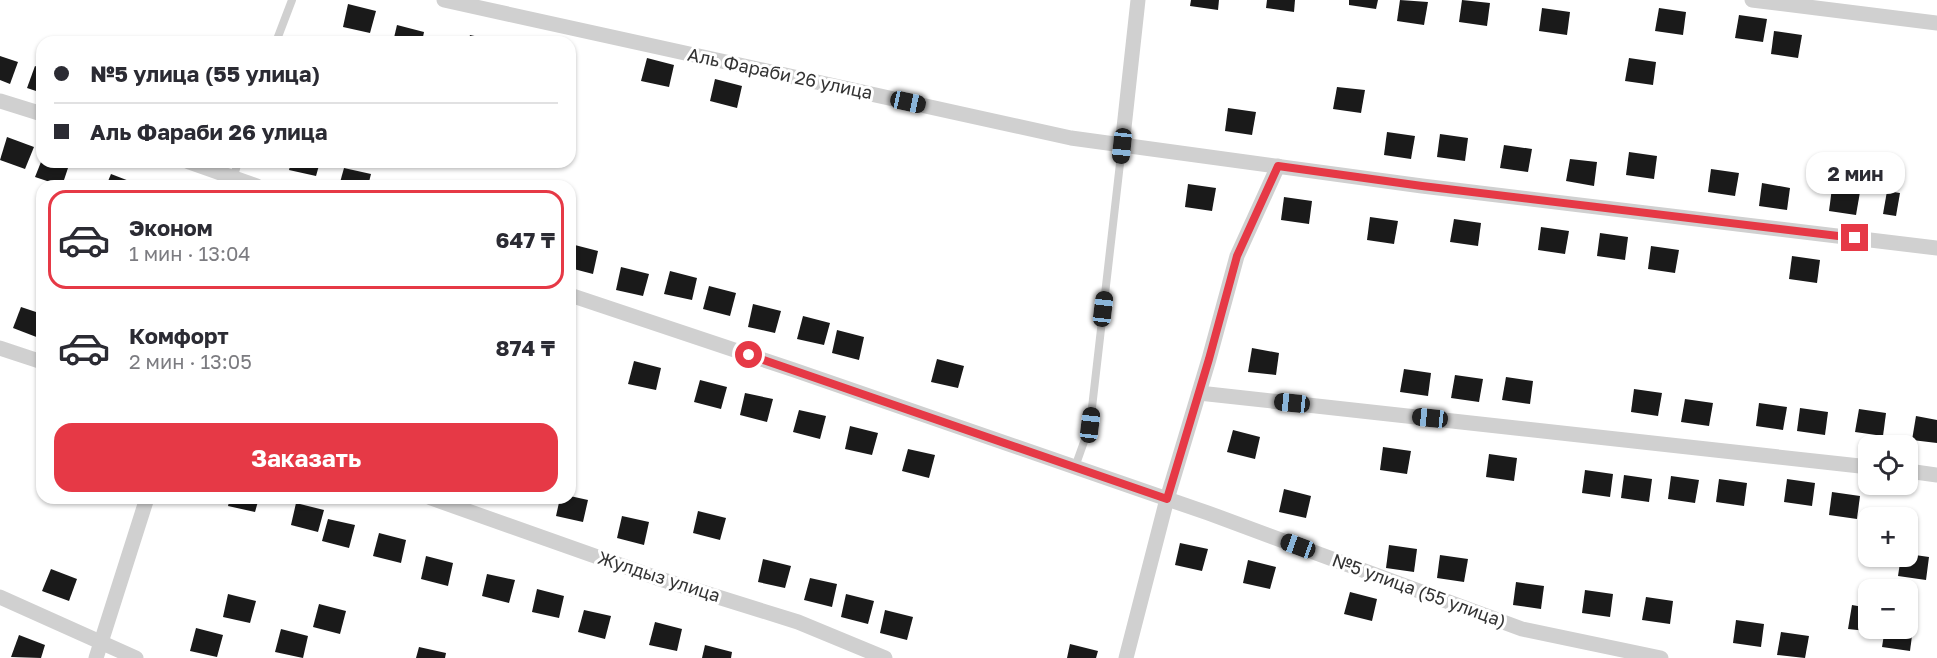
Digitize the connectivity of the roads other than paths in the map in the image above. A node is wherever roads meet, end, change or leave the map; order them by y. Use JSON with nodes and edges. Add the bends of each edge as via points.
{"nodes":[{"id":1,"x":292,"y":0,"type":"edge"},
{"id":2,"x":444,"y":0,"type":"edge"},
{"id":3,"x":1138,"y":0,"type":"edge"},
{"id":4,"x":1752,"y":0,"type":"edge"},
{"id":5,"x":1937,"y":23,"type":"edge"},
{"id":6,"x":278,"y":36,"type":"edge"},
{"id":7,"x":0,"y":101,"type":"edge"},
{"id":8,"x":36,"y":112,"type":"edge"},
{"id":9,"x":1122,"y":146,"type":"junction"},
{"id":10,"x":1278,"y":166,"type":"junction"},
{"id":11,"x":210,"y":168,"type":"edge"},
{"id":12,"x":235,"y":175,"type":"edge"},
{"id":13,"x":1937,"y":248,"type":"edge"},
{"id":14,"x":576,"y":297,"type":"edge"},
{"id":15,"x":0,"y":348,"type":"edge"},
{"id":16,"x":36,"y":360,"type":"edge"},
{"id":17,"x":1199,"y":393,"type":"junction"},
{"id":18,"x":1858,"y":466,"type":"edge"},
{"id":19,"x":1075,"y":467,"type":"junction"},
{"id":20,"x":1918,"y":472,"type":"edge"},
{"id":21,"x":1937,"y":475,"type":"edge"},
{"id":22,"x":1167,"y":499,"type":"junction"},
{"id":23,"x":145,"y":504,"type":"edge"},
{"id":24,"x":449,"y":504,"type":"edge"},
{"id":25,"x":0,"y":597,"type":"edge"},
{"id":26,"x":101,"y":642,"type":"junction"},
{"id":27,"x":96,"y":658,"type":"edge"},
{"id":28,"x":136,"y":658,"type":"edge"},
{"id":29,"x":885,"y":658,"type":"edge"},
{"id":30,"x":1126,"y":658,"type":"edge"},
{"id":31,"x":1661,"y":658,"type":"edge"}],
"edges":[{"from":1,"to":6,"type":"lane"},
{"from":2,"to":9,"type":"street","name":"Аль Фараби 26 улица"},
{"from":3,"to":9,"type":"street"},
{"from":4,"to":5,"type":"street"},
{"from":7,"to":8,"type":"street"},
{"from":9,"to":10,"type":"street","name":"Аль Фараби 26 улица"},
{"from":9,"to":19,"type":"lane","via":[[1090,425]]},
{"from":10,"to":13,"type":"street","name":"Аль Фараби 26 улица"},
{"from":10,"to":17,"type":"street","via":[[1237,256]]},
{"from":11,"to":12,"type":"street"},
{"from":14,"to":19,"type":"street","name":"№5 улица (55 улица)"},
{"from":15,"to":16,"type":"street"},
{"from":17,"to":18,"type":"street"},
{"from":17,"to":22,"type":"street"},
{"from":19,"to":22,"type":"street","name":"№5 улица (55 улица)"},
{"from":20,"to":21,"type":"street"},
{"from":22,"to":30,"type":"street"},
{"from":22,"to":31,"type":"street","name":"№5 улица (55 улица)","via":[[1522,629]]},
{"from":23,"to":26,"type":"street"},
{"from":24,"to":29,"type":"street","name":"Жулдыз улица","via":[[657,578],[798,622]]},
{"from":25,"to":26,"type":"street"},
{"from":26,"to":27,"type":"street"},
{"from":26,"to":28,"type":"street"}]}
